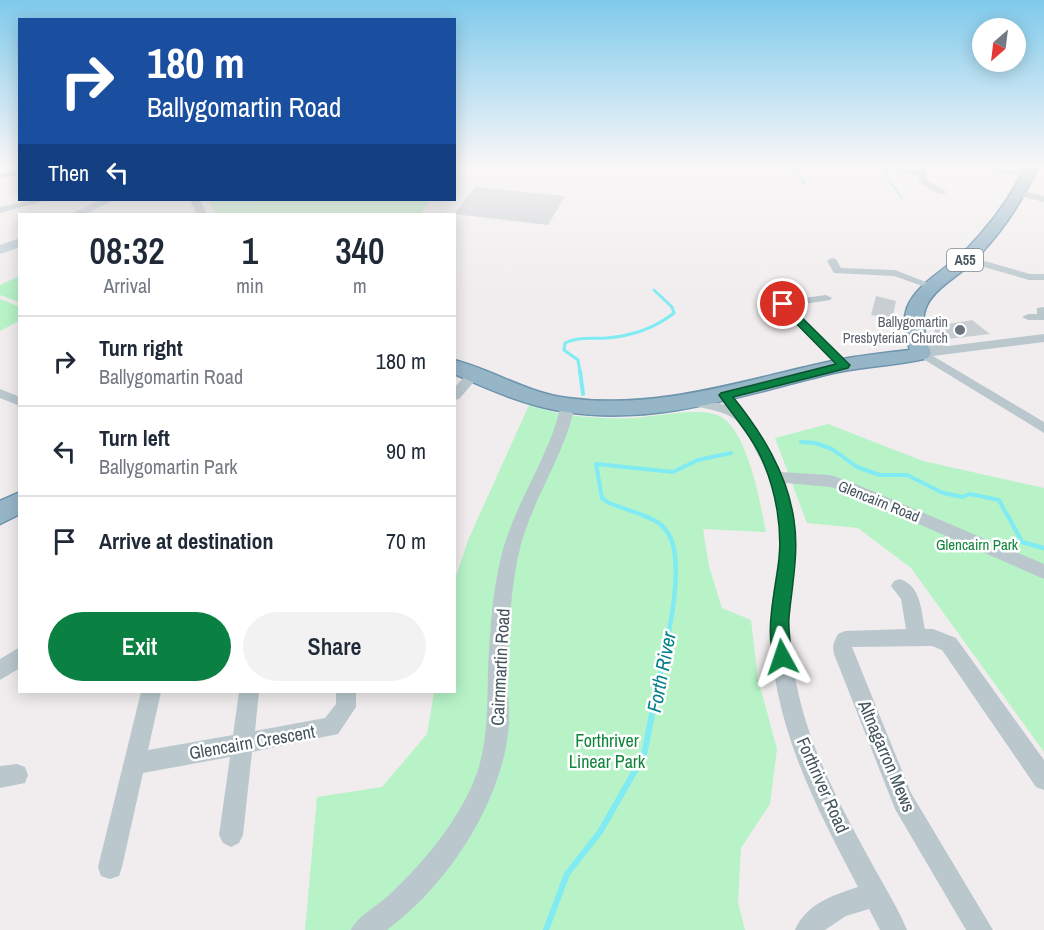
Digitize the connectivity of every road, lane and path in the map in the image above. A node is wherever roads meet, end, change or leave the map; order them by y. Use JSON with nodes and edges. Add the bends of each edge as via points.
{"nodes":[{"id":1,"x":1005,"y":209,"type":"edge"},
{"id":2,"x":18,"y":243,"type":"edge"},
{"id":3,"x":0,"y":250,"type":"edge"},
{"id":4,"x":967,"y":259,"type":"junction"},
{"id":5,"x":832,"y":261,"type":"dead end"},
{"id":6,"x":1044,"y":277,"type":"edge"},
{"id":7,"x":931,"y":286,"type":"junction"},
{"id":8,"x":826,"y":298,"type":"dead end"},
{"id":9,"x":1041,"y":310,"type":"dead end"},
{"id":10,"x":1028,"y":317,"type":"dead end"},
{"id":11,"x":914,"y":332,"type":"junction"},
{"id":12,"x":1042,"y":339,"type":"edge"},
{"id":13,"x":946,"y":350,"type":"junction"},
{"id":14,"x":921,"y":354,"type":"junction"},
{"id":15,"x":844,"y":365,"type":"junction"},
{"id":16,"x":456,"y":367,"type":"edge"},
{"id":17,"x":474,"y":375,"type":"junction"},
{"id":18,"x":456,"y":394,"type":"edge"},
{"id":19,"x":1,"y":395,"type":"edge"},
{"id":20,"x":725,"y":395,"type":"junction"},
{"id":21,"x":18,"y":401,"type":"edge"},
{"id":22,"x":696,"y":402,"type":"junction"},
{"id":23,"x":568,"y":405,"type":"junction"},
{"id":24,"x":743,"y":418,"type":"junction"},
{"id":25,"x":1044,"y":428,"type":"edge"},
{"id":26,"x":776,"y":477,"type":"junction"},
{"id":27,"x":18,"y":502,"type":"edge"},
{"id":28,"x":0,"y":514,"type":"edge"},
{"id":29,"x":1044,"y":572,"type":"edge"},
{"id":30,"x":900,"y":586,"type":"dead end"},
{"id":31,"x":917,"y":637,"type":"junction"},
{"id":32,"x":18,"y":658,"type":"edge"},
{"id":33,"x":0,"y":671,"type":"edge"},
{"id":34,"x":150,"y":693,"type":"edge"},
{"id":35,"x":249,"y":693,"type":"edge"},
{"id":36,"x":346,"y":693,"type":"edge"},
{"id":37,"x":243,"y":743,"type":"junction"},
{"id":38,"x":133,"y":764,"type":"junction"},
{"id":39,"x":1044,"y":779,"type":"edge"},
{"id":40,"x":231,"y":835,"type":"dead end"},
{"id":41,"x":110,"y":867,"type":"dead end"},
{"id":42,"x":876,"y":894,"type":"junction"},
{"id":43,"x":364,"y":930,"type":"edge"},
{"id":44,"x":808,"y":930,"type":"edge"},
{"id":45,"x":894,"y":930,"type":"edge"},
{"id":46,"x":980,"y":930,"type":"edge"}],
"edges":[{"from":1,"to":4,"type":"highway","number":"A55"},
{"from":2,"to":3,"type":"main road"},
{"from":4,"to":6,"type":"street","via":[[1029,277]]},
{"from":4,"to":7,"type":"highway","number":"A55"},
{"from":5,"to":7,"type":"street","via":[[838,271],[895,273]]},
{"from":7,"to":11,"type":"highway","number":"A55","via":[[917,307]]},
{"from":8,"to":15,"type":"street","via":[[783,304]]},
{"from":9,"to":10,"type":"street","via":[[1044,317]]},
{"from":11,"to":13,"type":"street"},
{"from":11,"to":14,"type":"highway","number":"A55"},
{"from":12,"to":13,"type":"street"},
{"from":13,"to":14,"type":"street"},
{"from":14,"to":15,"type":"highway"},
{"from":14,"to":25,"type":"street"},
{"from":15,"to":20,"type":"highway"},
{"from":16,"to":17,"type":"highway"},
{"from":17,"to":18,"type":"street"},
{"from":17,"to":23,"type":"highway"},
{"from":19,"to":21,"type":"street"},
{"from":20,"to":22,"type":"highway"},
{"from":20,"to":24,"type":"street","name":"Forthriver Road"},
{"from":22,"to":23,"type":"highway","via":[[613,408]]},
{"from":22,"to":24,"type":"street"},
{"from":23,"to":43,"type":"street","name":"Cairnmartin Road","via":[[561,438],[531,493],[514,538],[503,601],[499,728],[483,786],[467,824],[444,854],[407,895]]},
{"from":24,"to":26,"type":"street","name":"Forthriver Road"},
{"from":26,"to":29,"type":"street","name":"Glencairn Road","via":[[846,486]]},
{"from":26,"to":42,"type":"street","name":"Forthriver Road","via":[[787,520],[779,626],[790,699],[807,756]]},
{"from":27,"to":28,"type":"highway"},
{"from":30,"to":31,"type":"street","via":[[909,597]]},
{"from":31,"to":39,"type":"street","via":[[942,640],[956,651]]},
{"from":31,"to":46,"type":"street","name":"Altnagarron Mews","via":[[851,638],[842,646],[903,801]]},
{"from":32,"to":33,"type":"street"},
{"from":34,"to":38,"type":"street"},
{"from":35,"to":37,"type":"street"},
{"from":36,"to":37,"type":"street","name":"Glencairn Crescent","via":[[346,707],[331,727]]},
{"from":37,"to":38,"type":"street","name":"Glencairn Crescent"},
{"from":37,"to":40,"type":"street"},
{"from":38,"to":41,"type":"street"},
{"from":42,"to":44,"type":"street","via":[[821,915]]},
{"from":42,"to":45,"type":"street","name":"Forthriver Road"}]}
